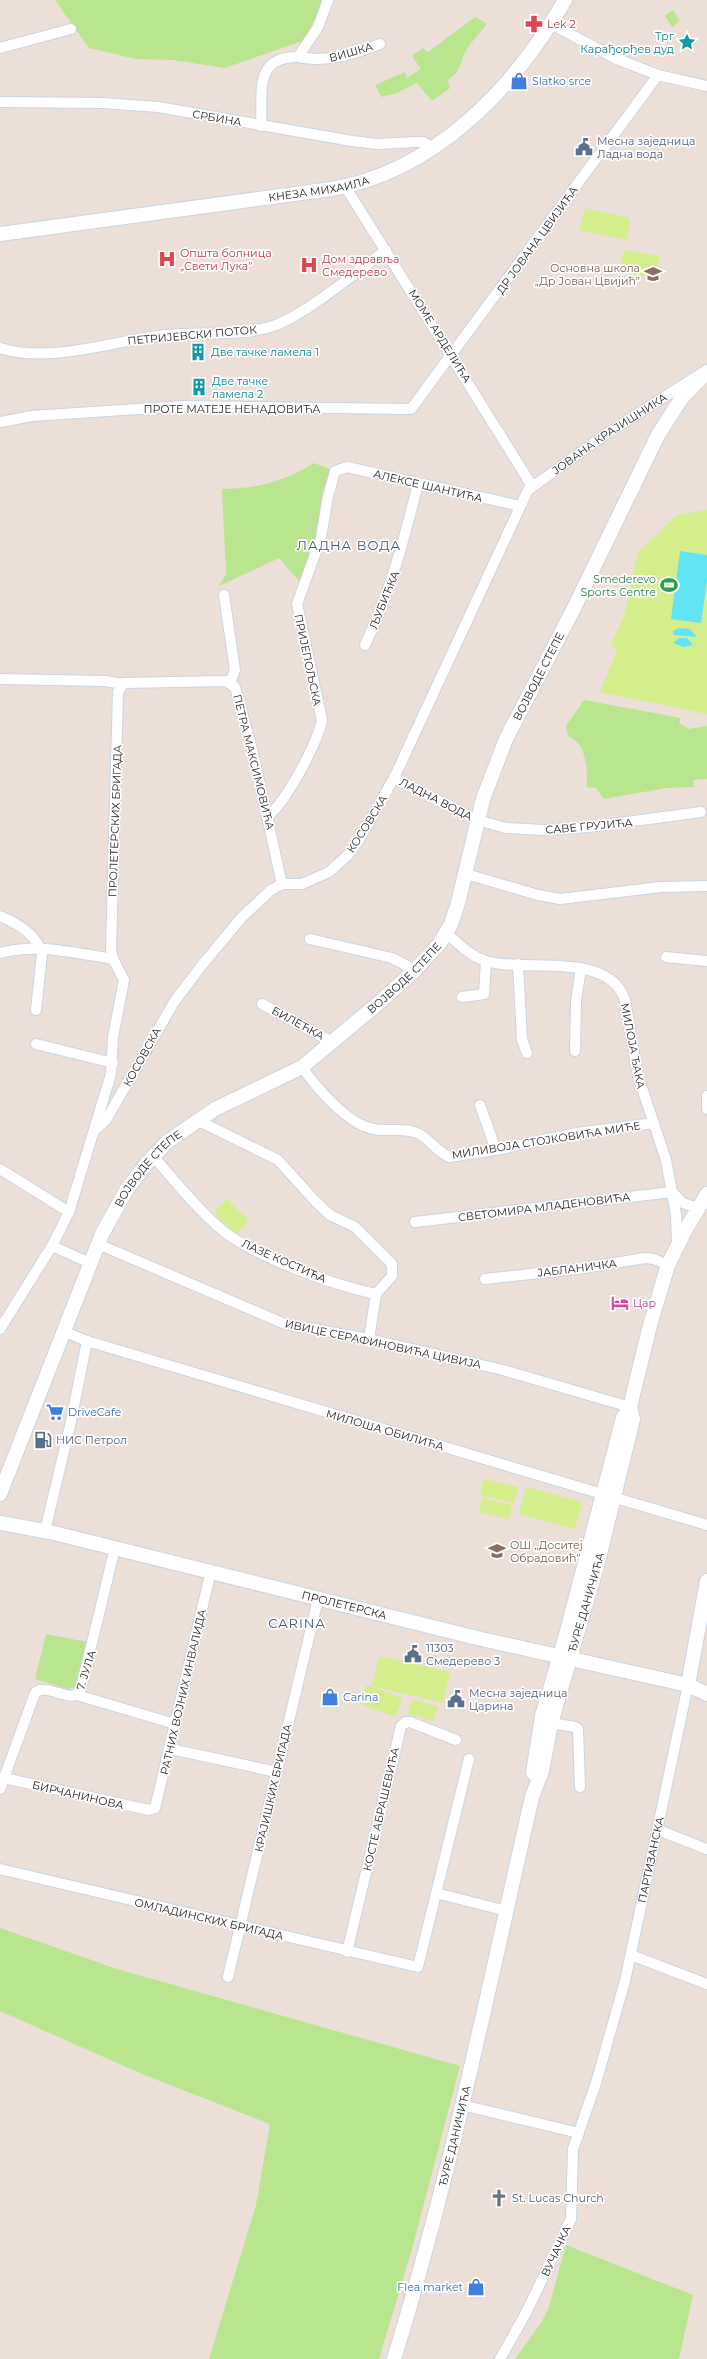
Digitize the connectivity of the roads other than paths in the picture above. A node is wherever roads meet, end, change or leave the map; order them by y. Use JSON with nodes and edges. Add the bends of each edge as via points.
{"nodes":[{"id":1,"x":328,"y":0,"type":"edge"},
{"id":2,"x":565,"y":0,"type":"edge"},
{"id":3,"x":551,"y":24,"type":"junction"},
{"id":4,"x":71,"y":30,"type":"dead end"},
{"id":5,"x":380,"y":44,"type":"dead end"},
{"id":6,"x":0,"y":48,"type":"edge"},
{"id":7,"x":298,"y":57,"type":"junction"},
{"id":8,"x":658,"y":75,"type":"junction"},
{"id":9,"x":707,"y":86,"type":"edge"},
{"id":10,"x":0,"y":102,"type":"edge"},
{"id":11,"x":261,"y":126,"type":"junction"},
{"id":12,"x":432,"y":147,"type":"junction"},
{"id":13,"x":345,"y":186,"type":"junction"},
{"id":14,"x":1,"y":232,"type":"edge"},
{"id":15,"x":386,"y":250,"type":"junction"},
{"id":16,"x":0,"y":348,"type":"edge"},
{"id":17,"x":452,"y":354,"type":"junction"},
{"id":18,"x":706,"y":372,"type":"edge"},
{"id":19,"x":416,"y":405,"type":"joint"},
{"id":20,"x":0,"y":422,"type":"edge"},
{"id":21,"x":337,"y":470,"type":"joint"},
{"id":22,"x":418,"y":484,"type":"junction"},
{"id":23,"x":532,"y":486,"type":"junction"},
{"id":24,"x":520,"y":506,"type":"junction"},
{"id":25,"x":224,"y":595,"type":"dead end"},
{"id":26,"x":365,"y":645,"type":"dead end"},
{"id":27,"x":0,"y":679,"type":"edge"},
{"id":28,"x":230,"y":683,"type":"junction"},
{"id":29,"x":123,"y":684,"type":"junction"},
{"id":30,"x":394,"y":778,"type":"junction"},
{"id":31,"x":701,"y":812,"type":"dead end"},
{"id":32,"x":267,"y":817,"type":"junction"},
{"id":33,"x":477,"y":820,"type":"junction"},
{"id":34,"x":466,"y":874,"type":"junction"},
{"id":35,"x":282,"y":884,"type":"junction"},
{"id":36,"x":707,"y":886,"type":"edge"},
{"id":37,"x":0,"y":916,"type":"edge"},
{"id":38,"x":446,"y":933,"type":"junction"},
{"id":39,"x":310,"y":939,"type":"dead end"},
{"id":40,"x":41,"y":948,"type":"junction"},
{"id":41,"x":0,"y":953,"type":"edge"},
{"id":42,"x":666,"y":956,"type":"dead end"},
{"id":43,"x":113,"y":959,"type":"junction"},
{"id":44,"x":486,"y":961,"type":"junction"},
{"id":45,"x":707,"y":961,"type":"edge"},
{"id":46,"x":518,"y":964,"type":"junction"},
{"id":47,"x":581,"y":968,"type":"junction"},
{"id":48,"x":415,"y":970,"type":"junction"},
{"id":49,"x":462,"y":997,"type":"dead end"},
{"id":50,"x":262,"y":1004,"type":"dead end"},
{"id":51,"x":36,"y":1010,"type":"dead end"},
{"id":52,"x":334,"y":1043,"type":"junction"},
{"id":53,"x":36,"y":1044,"type":"dead end"},
{"id":54,"x":575,"y":1051,"type":"dead end"},
{"id":55,"x":526,"y":1053,"type":"dead end"},
{"id":56,"x":113,"y":1062,"type":"junction"},
{"id":57,"x":302,"y":1067,"type":"junction"},
{"id":58,"x":707,"y":1096,"type":"edge"},
{"id":59,"x":480,"y":1105,"type":"dead end"},
{"id":60,"x":707,"y":1109,"type":"edge"},
{"id":61,"x":197,"y":1120,"type":"junction"},
{"id":62,"x":654,"y":1123,"type":"junction"},
{"id":63,"x":94,"y":1131,"type":"junction"},
{"id":64,"x":496,"y":1150,"type":"junction"},
{"id":65,"x":153,"y":1156,"type":"junction"},
{"id":66,"x":0,"y":1170,"type":"edge"},
{"id":67,"x":672,"y":1192,"type":"junction"},
{"id":68,"x":707,"y":1194,"type":"edge"},
{"id":69,"x":698,"y":1208,"type":"junction"},
{"id":70,"x":69,"y":1212,"type":"junction"},
{"id":71,"x":415,"y":1222,"type":"dead end"},
{"id":72,"x":98,"y":1244,"type":"junction"},
{"id":73,"x":52,"y":1246,"type":"junction"},
{"id":74,"x":677,"y":1246,"type":"junction"},
{"id":75,"x":90,"y":1263,"type":"junction"},
{"id":76,"x":668,"y":1265,"type":"junction"},
{"id":77,"x":485,"y":1279,"type":"dead end"},
{"id":78,"x":376,"y":1294,"type":"junction"},
{"id":79,"x":0,"y":1329,"type":"edge"},
{"id":80,"x":64,"y":1331,"type":"junction"},
{"id":81,"x":369,"y":1339,"type":"junction"},
{"id":82,"x":87,"y":1342,"type":"junction"},
{"id":83,"x":630,"y":1407,"type":"junction"},
{"id":84,"x":0,"y":1494,"type":"edge"},
{"id":85,"x":609,"y":1495,"type":"junction"},
{"id":86,"x":0,"y":1523,"type":"edge"},
{"id":87,"x":707,"y":1525,"type":"edge"},
{"id":88,"x":45,"y":1531,"type":"junction"},
{"id":89,"x":115,"y":1548,"type":"junction"},
{"id":90,"x":211,"y":1571,"type":"junction"},
{"id":91,"x":707,"y":1582,"type":"edge"},
{"id":92,"x":318,"y":1599,"type":"junction"},
{"id":93,"x":565,"y":1658,"type":"junction"},
{"id":94,"x":688,"y":1685,"type":"junction"},
{"id":95,"x":707,"y":1694,"type":"edge"},
{"id":96,"x":78,"y":1695,"type":"junction"},
{"id":97,"x":551,"y":1723,"type":"junction"},
{"id":98,"x":175,"y":1724,"type":"junction"},
{"id":99,"x":456,"y":1740,"type":"dead end"},
{"id":100,"x":171,"y":1748,"type":"junction"},
{"id":101,"x":469,"y":1759,"type":"dead end"},
{"id":102,"x":277,"y":1772,"type":"junction"},
{"id":103,"x":4,"y":1778,"type":"junction"},
{"id":104,"x":580,"y":1787,"type":"dead end"},
{"id":105,"x":0,"y":1789,"type":"edge"},
{"id":106,"x":532,"y":1797,"type":"junction"},
{"id":107,"x":153,"y":1810,"type":"joint"},
{"id":108,"x":658,"y":1830,"type":"junction"},
{"id":109,"x":707,"y":1849,"type":"edge"},
{"id":110,"x":0,"y":1869,"type":"edge"},
{"id":111,"x":436,"y":1893,"type":"junction"},
{"id":112,"x":507,"y":1911,"type":"junction"},
{"id":113,"x":242,"y":1926,"type":"junction"},
{"id":114,"x":347,"y":1952,"type":"junction"},
{"id":115,"x":631,"y":1955,"type":"junction"},
{"id":116,"x":228,"y":1977,"type":"dead end"},
{"id":117,"x":707,"y":1984,"type":"edge"},
{"id":118,"x":462,"y":2105,"type":"junction"},
{"id":119,"x":579,"y":2133,"type":"junction"},
{"id":120,"x":394,"y":2359,"type":"edge"},
{"id":121,"x":500,"y":2359,"type":"edge"}],
"edges":[{"from":1,"to":7,"type":"street","via":[[318,27]]},
{"from":2,"to":3,"type":"street","name":"КНЕЗА МИХАИЛА"},
{"from":3,"to":8,"type":"street","via":[[617,59]]},
{"from":3,"to":12,"type":"street","name":"КНЕЗА МИХАИЛА","via":[[482,110]]},
{"from":4,"to":6,"type":"street"},
{"from":5,"to":7,"type":"street","name":"ВИШКА","via":[[334,59]]},
{"from":7,"to":11,"type":"street","name":"ВИШКА","via":[[276,60],[267,67],[263,81]]},
{"from":8,"to":9,"type":"street"},
{"from":8,"to":17,"type":"street","name":"ДР ЈОВАНА ЦВИЈИЋА"},
{"from":10,"to":11,"type":"street","name":"СРБИНА","via":[[145,106]]},
{"from":11,"to":12,"type":"street","name":"СРБИНА","via":[[352,142],[423,142]]},
{"from":12,"to":13,"type":"street","name":"КНЕЗА МИХАИЛА","via":[[398,167]]},
{"from":13,"to":14,"type":"street","name":"КНЕЗА МИХАИЛА"},
{"from":13,"to":15,"type":"street","name":"МОМЕ АРДЕЛИЋА"},
{"from":15,"to":16,"type":"street","name":"ПЕТРИЈЕВСКИ ПОТОК","via":[[297,314],[277,325],[260,330],[166,335],[42,355]]},
{"from":15,"to":17,"type":"street","name":"МОМЕ АРДЕЛИЋА"},
{"from":17,"to":19,"type":"street","name":"ДР ЈОВАНА ЦВИЈИЋА"},
{"from":17,"to":23,"type":"street","name":"МОМЕ АРДЕЛИЋА"},
{"from":18,"to":23,"type":"street","name":"ЈОВАНА КРАЈИШНИКА","via":[[685,382]]},
{"from":18,"to":33,"type":"street","name":"ВОЈВОДЕ СТЕПЕ","via":[[672,412],[650,450],[573,610],[504,744]]},
{"from":19,"to":20,"type":"street","name":"ПРОТЕ МАТЕЈЕ НЕНАДОВИЋА","via":[[406,411],[184,406],[32,416]]},
{"from":21,"to":22,"type":"street","name":"АЛЕКСЕ ШАНТИЋА","via":[[347,467]]},
{"from":21,"to":32,"type":"street","name":"ПРИЈЕПОЉСКА","via":[[331,481],[318,545],[297,604],[322,720],[320,730],[295,779],[276,810]]},
{"from":22,"to":24,"type":"street","name":"АЛЕКСЕ ШАНТИЋА"},
{"from":22,"to":26,"type":"street","name":"ЉУБИЋКА","via":[[399,561],[382,610]]},
{"from":23,"to":24,"type":"street","name":"ЈОВАНА КРАЈИШНИКА"},
{"from":24,"to":30,"type":"street","name":"КОСОВСКА"},
{"from":25,"to":28,"type":"street","name":"ПЕТРА МАКСИМОВИЋА","via":[[235,670]]},
{"from":27,"to":29,"type":"street","via":[[105,681]]},
{"from":28,"to":29,"type":"street"},
{"from":28,"to":32,"type":"street","name":"ПЕТРА МАКСИМОВИЋА","via":[[238,695]]},
{"from":29,"to":43,"type":"street","name":"ПРОЛЕТЕРСКИХ БРИГАДА","via":[[118,692]]},
{"from":30,"to":33,"type":"street","name":"ЛАДНА ВОДА"},
{"from":30,"to":35,"type":"street","name":"КОСОВСКА","via":[[359,840],[339,864],[311,881],[302,884]]},
{"from":31,"to":33,"type":"street","name":"САВЕ ГРУЈИЋА","via":[[589,827],[543,830],[506,828]]},
{"from":32,"to":35,"type":"street","name":"ПЕТРА МАКСИМОВИЋА"},
{"from":33,"to":34,"type":"street","name":"ВОЈВОДЕ СТЕПЕ"},
{"from":34,"to":36,"type":"street","via":[[538,895],[560,898],[661,887]]},
{"from":34,"to":38,"type":"street","name":"ВОЈВОДЕ СТЕПЕ"},
{"from":35,"to":63,"type":"street","name":"КОСОВСКА","via":[[251,907],[202,965],[154,1034],[106,1120]]},
{"from":37,"to":40,"type":"street","via":[[19,925]]},
{"from":38,"to":44,"type":"street","name":"МИЛОЈА ЂАКА"},
{"from":38,"to":48,"type":"street","name":"ВОЈВОДЕ СТЕПЕ","via":[[434,951]]},
{"from":39,"to":48,"type":"street","via":[[392,958]]},
{"from":40,"to":41,"type":"street","via":[[20,948]]},
{"from":40,"to":43,"type":"street"},
{"from":40,"to":51,"type":"street"},
{"from":42,"to":45,"type":"street"},
{"from":43,"to":56,"type":"street","name":"ПРОЛЕТЕРСКИХ БРИГАДА","via":[[124,980],[113,1037]]},
{"from":44,"to":46,"type":"street","name":"МИЛОЈА ЂАКА"},
{"from":44,"to":49,"type":"street","via":[[484,994]]},
{"from":46,"to":47,"type":"street","name":"МИЛОЈА ЂАКА"},
{"from":46,"to":55,"type":"street","via":[[522,1039]]},
{"from":47,"to":54,"type":"street","via":[[576,1001]]},
{"from":47,"to":62,"type":"street","name":"МИЛОЈА ЂАКА","via":[[609,979],[619,986],[638,1076]]},
{"from":48,"to":52,"type":"street","name":"ВОЈВОДЕ СТЕПЕ"},
{"from":50,"to":52,"type":"street","name":"БИЛЕЋКА"},
{"from":52,"to":57,"type":"street","name":"ВОЈВОДЕ СТЕПЕ"},
{"from":53,"to":56,"type":"street"},
{"from":56,"to":63,"type":"street","name":"КОСОВСКА"},
{"from":57,"to":61,"type":"street","name":"ВОЈВОДЕ СТЕПЕ"},
{"from":57,"to":64,"type":"street","name":"МИЛИВОЈА СТОЈКОВИЋА МИЋЕ","via":[[335,1104],[372,1129],[418,1133],[448,1157]]},
{"from":58,"to":60,"type":"street"},
{"from":59,"to":64,"type":"street"},
{"from":61,"to":65,"type":"street","name":"ВОЈВОДЕ СТЕПЕ"},
{"from":61,"to":78,"type":"street","via":[[278,1160],[330,1214],[355,1227],[392,1264],[392,1276]]},
{"from":62,"to":64,"type":"street","name":"МИЛИВОЈА СТОЈКОВИЋА МИЋЕ","via":[[577,1134]]},
{"from":62,"to":67,"type":"street","name":"МИЛОЈА ЂАКА","via":[[662,1143]]},
{"from":63,"to":70,"type":"street","name":"КОСОВСКА"},
{"from":65,"to":72,"type":"street","name":"ВОЈВОДЕ СТЕПЕ","via":[[121,1199]]},
{"from":65,"to":78,"type":"street","name":"ЛАЗЕ КОСТИЋА","via":[[207,1216],[236,1240],[328,1280]]},
{"from":66,"to":70,"type":"street"},
{"from":67,"to":69,"type":"street","via":[[684,1203]]},
{"from":67,"to":71,"type":"street","name":"СВЕТОМИРА МЛАДЕНОВИЋА"},
{"from":67,"to":74,"type":"street","name":"МИЛОЈА ЂАКА"},
{"from":68,"to":69,"type":"street","name":"ЂУРЕ ДАНИЧИЋА"},
{"from":69,"to":74,"type":"street","name":"ЂУРЕ ДАНИЧИЋА"},
{"from":70,"to":73,"type":"street","name":"КОСОВСКА"},
{"from":72,"to":75,"type":"street","name":"ВОЈВОДЕ СТЕПЕ"},
{"from":72,"to":81,"type":"street","name":"ИВИЦЕ СЕРАФИНОВИЋА ЦИВИЈА","via":[[285,1324]]},
{"from":73,"to":75,"type":"street"},
{"from":73,"to":79,"type":"street","name":"КОСОВСКА"},
{"from":74,"to":76,"type":"street","name":"ЂУРЕ ДАНИЧИЋА"},
{"from":75,"to":80,"type":"street","name":"ВОЈВОДЕ СТЕПЕ"},
{"from":76,"to":77,"type":"street","name":"ЈАБЛАНИЧКА","via":[[646,1258]]},
{"from":76,"to":83,"type":"street","name":"ЂУРЕ ДАНИЧИЋА"},
{"from":78,"to":81,"type":"street"},
{"from":80,"to":82,"type":"street","name":"МИЛОША ОБИЛИЋА"},
{"from":80,"to":84,"type":"street","name":"ВОЈВОДЕ СТЕПЕ"},
{"from":81,"to":83,"type":"street","name":"ИВИЦЕ СЕРАФИНОВИЋА ЦИВИЈА","via":[[503,1370]]},
{"from":82,"to":85,"type":"street","name":"МИЛОША ОБИЛИЋА"},
{"from":82,"to":88,"type":"street"},
{"from":83,"to":85,"type":"street","name":"ЂУРЕ ДАНИЧИЋА","via":[[633,1420]]},
{"from":85,"to":87,"type":"street","name":"МИЛОША ОБИЛИЋА"},
{"from":85,"to":93,"type":"street","name":"ЂУРЕ ДАНИЧИЋА"},
{"from":86,"to":88,"type":"street","name":"ПРОЛЕТЕРСКА"},
{"from":88,"to":89,"type":"street","name":"ПРОЛЕТЕРСКА"},
{"from":89,"to":90,"type":"street","name":"ПРОЛЕТЕРСКА"},
{"from":89,"to":96,"type":"street","name":"7. ЈУЛА","via":[[85,1676]]},
{"from":90,"to":92,"type":"street","name":"ПРОЛЕТЕРСКА"},
{"from":90,"to":98,"type":"street","name":"РАТНИХ ВОЈНИХ ИНВАЛИДА"},
{"from":91,"to":94,"type":"street","name":"ПАРТИЗАНСКА"},
{"from":92,"to":93,"type":"street","name":"ПРОЛЕТЕРСКА"},
{"from":92,"to":102,"type":"street","name":"КРАЈИШКИХ БРИГАДА"},
{"from":93,"to":94,"type":"street","name":"ПРОЛЕТЕРСКА"},
{"from":93,"to":97,"type":"street","name":"ЂУРЕ ДАНИЧИЋА"},
{"from":93,"to":106,"type":"street","name":"ЂУРЕ ДАНИЧИЋА","via":[[539,1727]]},
{"from":94,"to":95,"type":"street","name":"ПРОЛЕТЕРСКА"},
{"from":94,"to":108,"type":"street","name":"ПАРТИЗАНСКА"},
{"from":96,"to":98,"type":"street"},
{"from":96,"to":103,"type":"street","name":"7. ЈУЛА","via":[[45,1690],[35,1693]]},
{"from":97,"to":104,"type":"street","via":[[578,1729]]},
{"from":97,"to":106,"type":"street","name":"ЂУРЕ ДАНИЧИЋА","via":[[542,1771]]},
{"from":98,"to":100,"type":"street","name":"РАТНИХ ВОЈНИХ ИНВАЛИДА"},
{"from":99,"to":114,"type":"street","name":"КОСТЕ АБРАШЕВИЋА","via":[[410,1722],[401,1726]]},
{"from":100,"to":102,"type":"street"},
{"from":100,"to":107,"type":"street","name":"РАТНИХ ВОЈНИХ ИНВАЛИДА","via":[[158,1804]]},
{"from":101,"to":111,"type":"street"},
{"from":102,"to":113,"type":"street","name":"КРАЈИШКИХ БРИГАДА"},
{"from":103,"to":105,"type":"street","name":"7. ЈУЛА"},
{"from":103,"to":107,"type":"street","name":"БИРЧАНИНОВА"},
{"from":106,"to":112,"type":"street","name":"ЂУРЕ ДАНИЧИЋА"},
{"from":108,"to":109,"type":"street"},
{"from":108,"to":115,"type":"street","name":"ПАРТИЗАНСКА"},
{"from":110,"to":113,"type":"street","name":"ОМЛАДИНСКИХ БРИГАДА"},
{"from":111,"to":112,"type":"street"},
{"from":111,"to":114,"type":"street","name":"ОМЛАДИНСКИХ БРИГАДА","via":[[418,1967]]},
{"from":112,"to":118,"type":"street","name":"ЂУРЕ ДАНИЧИЋА"},
{"from":113,"to":114,"type":"street","name":"ОМЛАДИНСКИХ БРИГАДА"},
{"from":113,"to":116,"type":"street","name":"КРАЈИШКИХ БРИГАДА"},
{"from":115,"to":117,"type":"street"},
{"from":115,"to":119,"type":"street","name":"ПАРТИЗАНСКА","via":[[596,2083]]},
{"from":118,"to":119,"type":"street"},
{"from":118,"to":120,"type":"street","name":"ЂУРЕ ДАНИЧИЋА","via":[[414,2295]]},
{"from":119,"to":121,"type":"street","name":"ВУЧАЧКА","via":[[573,2149],[570,2219],[526,2313]]}]}
